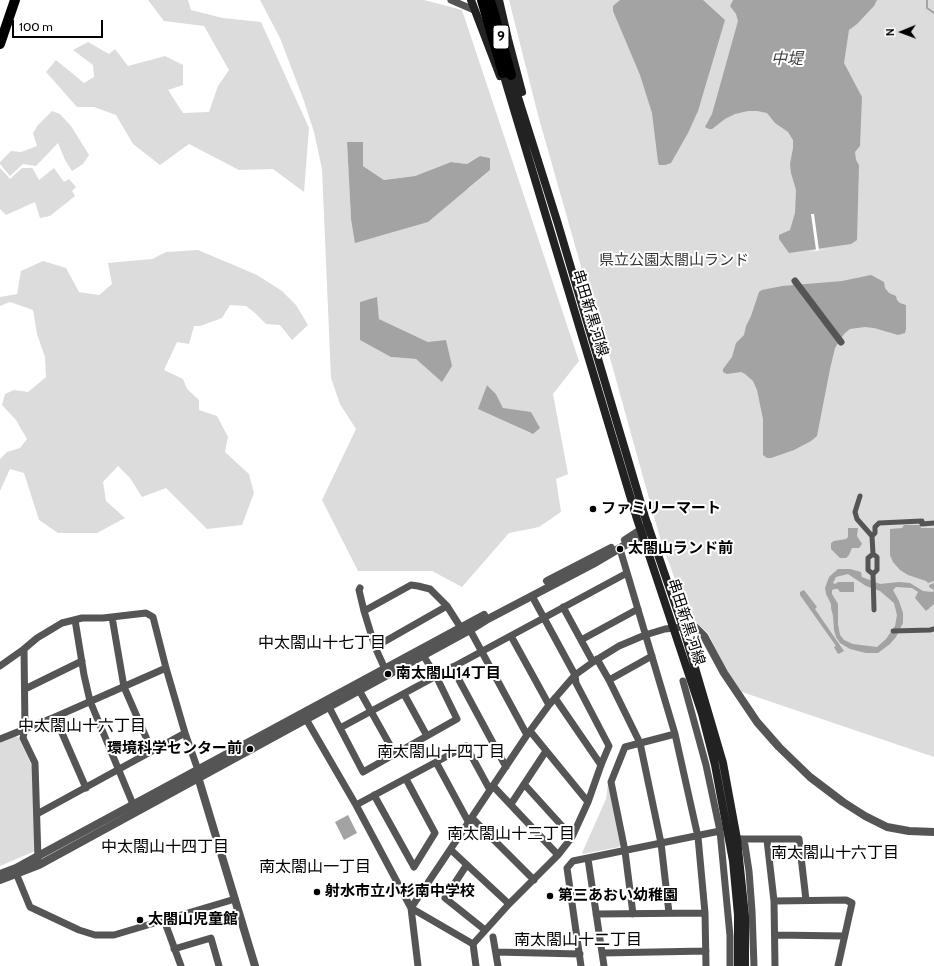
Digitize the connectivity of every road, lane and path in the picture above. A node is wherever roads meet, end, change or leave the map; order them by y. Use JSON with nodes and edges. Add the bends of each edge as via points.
{"nodes":[{"id":1,"x":15,"y":0,"type":"edge"},
{"id":2,"x":451,"y":0,"type":"edge"},
{"id":3,"x":471,"y":0,"type":"edge"},
{"id":4,"x":482,"y":0,"type":"edge"},
{"id":5,"x":490,"y":0,"type":"edge"},
{"id":6,"x":500,"y":0,"type":"edge"},
{"id":7,"x":474,"y":10,"type":"junction"},
{"id":8,"x":0,"y":44,"type":"edge"},
{"id":9,"x":507,"y":74,"type":"junction"},
{"id":10,"x":520,"y":133,"type":"junction"},
{"id":11,"x":558,"y":224,"type":"junction"},
{"id":12,"x":795,"y":280,"type":"dead end"},
{"id":13,"x":841,"y":342,"type":"dead end"},
{"id":14,"x":860,"y":496,"type":"dead end"},
{"id":15,"x":934,"y":523,"type":"edge"},
{"id":16,"x":645,"y":530,"type":"junction"},
{"id":17,"x":872,"y":536,"type":"junction"},
{"id":18,"x":620,"y":549,"type":"junction"},
{"id":19,"x":873,"y":554,"type":"junction"},
{"id":20,"x":627,"y":573,"type":"junction"},
{"id":21,"x":873,"y":574,"type":"junction"},
{"id":22,"x":550,"y":583,"type":"junction"},
{"id":23,"x":360,"y":588,"type":"dead end"},
{"id":24,"x":532,"y":596,"type":"junction"},
{"id":25,"x":447,"y":606,"type":"junction"},
{"id":26,"x":563,"y":607,"type":"junction"},
{"id":27,"x":638,"y":609,"type":"junction"},
{"id":28,"x":874,"y":610,"type":"dead end"},
{"id":29,"x":364,"y":611,"type":"junction"},
{"id":30,"x":112,"y":617,"type":"junction"},
{"id":31,"x":543,"y":618,"type":"junction"},
{"id":32,"x":75,"y":620,"type":"junction"},
{"id":33,"x":461,"y":628,"type":"junction"},
{"id":34,"x":673,"y":628,"type":"junction"},
{"id":35,"x":683,"y":628,"type":"junction"},
{"id":36,"x":934,"y":629,"type":"edge"},
{"id":37,"x":470,"y":630,"type":"junction"},
{"id":38,"x":893,"y":631,"type":"dead end"},
{"id":39,"x":645,"y":635,"type":"junction"},
{"id":40,"x":511,"y":636,"type":"junction"},
{"id":41,"x":581,"y":640,"type":"junction"},
{"id":42,"x":375,"y":647,"type":"junction"},
{"id":43,"x":24,"y":649,"type":"junction"},
{"id":44,"x":482,"y":651,"type":"junction"},
{"id":45,"x":423,"y":655,"type":"junction"},
{"id":46,"x":652,"y":656,"type":"junction"},
{"id":47,"x":595,"y":660,"type":"junction"},
{"id":48,"x":82,"y":661,"type":"junction"},
{"id":49,"x":0,"y":666,"type":"edge"},
{"id":50,"x":452,"y":667,"type":"junction"},
{"id":51,"x":166,"y":668,"type":"junction"},
{"id":52,"x":385,"y":669,"type":"junction"},
{"id":53,"x":575,"y":675,"type":"junction"},
{"id":54,"x":436,"y":676,"type":"junction"},
{"id":55,"x":609,"y":680,"type":"junction"},
{"id":56,"x":683,"y":681,"type":"dead end"},
{"id":57,"x":124,"y":687,"type":"junction"},
{"id":58,"x":25,"y":689,"type":"junction"},
{"id":59,"x":359,"y":690,"type":"junction"},
{"id":60,"x":404,"y":694,"type":"junction"},
{"id":61,"x":555,"y":698,"type":"junction"},
{"id":62,"x":90,"y":701,"type":"junction"},
{"id":63,"x":549,"y":705,"type":"junction"},
{"id":64,"x":328,"y":707,"type":"junction"},
{"id":65,"x":371,"y":711,"type":"junction"},
{"id":66,"x":55,"y":717,"type":"junction"},
{"id":67,"x":306,"y":719,"type":"junction"},
{"id":68,"x":25,"y":728,"type":"junction"},
{"id":69,"x":340,"y":728,"type":"junction"},
{"id":70,"x":185,"y":733,"type":"junction"},
{"id":71,"x":529,"y":733,"type":"junction"},
{"id":72,"x":675,"y":734,"type":"junction"},
{"id":73,"x":427,"y":736,"type":"junction"},
{"id":74,"x":0,"y":739,"type":"edge"},
{"id":75,"x":640,"y":743,"type":"junction"},
{"id":76,"x":546,"y":750,"type":"junction"},
{"id":77,"x":152,"y":751,"type":"junction"},
{"id":78,"x":395,"y":754,"type":"junction"},
{"id":79,"x":436,"y":762,"type":"junction"},
{"id":80,"x":601,"y":765,"type":"junction"},
{"id":81,"x":506,"y":767,"type":"junction"},
{"id":82,"x":118,"y":770,"type":"junction"},
{"id":83,"x":198,"y":774,"type":"junction"},
{"id":84,"x":406,"y":779,"type":"junction"},
{"id":85,"x":524,"y":784,"type":"junction"},
{"id":86,"x":86,"y":788,"type":"junction"},
{"id":87,"x":492,"y":788,"type":"junction"},
{"id":88,"x":374,"y":795,"type":"junction"},
{"id":89,"x":588,"y":802,"type":"junction"},
{"id":90,"x":510,"y":804,"type":"junction"},
{"id":91,"x":356,"y":805,"type":"junction"},
{"id":92,"x":135,"y":808,"type":"junction"},
{"id":93,"x":37,"y":814,"type":"junction"},
{"id":94,"x":470,"y":821,"type":"junction"},
{"id":95,"x":720,"y":832,"type":"junction"},
{"id":96,"x":934,"y":832,"type":"edge"},
{"id":97,"x":698,"y":837,"type":"junction"},
{"id":98,"x":572,"y":838,"type":"junction"},
{"id":99,"x":740,"y":839,"type":"junction"},
{"id":100,"x":767,"y":840,"type":"junction"},
{"id":101,"x":661,"y":843,"type":"junction"},
{"id":102,"x":450,"y":850,"type":"junction"},
{"id":103,"x":625,"y":851,"type":"junction"},
{"id":104,"x":558,"y":856,"type":"junction"},
{"id":105,"x":588,"y":859,"type":"junction"},
{"id":106,"x":38,"y":860,"type":"junction"},
{"id":107,"x":466,"y":866,"type":"junction"},
{"id":108,"x":16,"y":873,"type":"junction"},
{"id":109,"x":0,"y":874,"type":"edge"},
{"id":110,"x":0,"y":880,"type":"edge"},
{"id":111,"x":534,"y":880,"type":"junction"},
{"id":112,"x":235,"y":899,"type":"junction"},
{"id":113,"x":806,"y":900,"type":"junction"},
{"id":114,"x":774,"y":901,"type":"junction"},
{"id":115,"x":509,"y":904,"type":"junction"},
{"id":116,"x":411,"y":908,"type":"junction"},
{"id":117,"x":669,"y":913,"type":"junction"},
{"id":118,"x":705,"y":913,"type":"junction"},
{"id":119,"x":596,"y":914,"type":"junction"},
{"id":120,"x":633,"y":914,"type":"junction"},
{"id":121,"x":164,"y":920,"type":"junction"},
{"id":122,"x":485,"y":930,"type":"junction"},
{"id":123,"x":775,"y":935,"type":"junction"},
{"id":124,"x":844,"y":936,"type":"junction"},
{"id":125,"x":493,"y":937,"type":"dead end"},
{"id":126,"x":473,"y":944,"type":"junction"},
{"id":127,"x":174,"y":949,"type":"junction"},
{"id":128,"x":706,"y":951,"type":"junction"},
{"id":129,"x":496,"y":952,"type":"junction"},
{"id":130,"x":602,"y":953,"type":"junction"},
{"id":131,"x":580,"y":954,"type":"junction"},
{"id":132,"x":181,"y":966,"type":"edge"},
{"id":133,"x":219,"y":966,"type":"edge"},
{"id":134,"x":255,"y":966,"type":"edge"},
{"id":135,"x":418,"y":966,"type":"edge"},
{"id":136,"x":476,"y":966,"type":"edge"},
{"id":137,"x":498,"y":966,"type":"edge"},
{"id":138,"x":581,"y":966,"type":"edge"},
{"id":139,"x":604,"y":966,"type":"edge"},
{"id":140,"x":706,"y":966,"type":"edge"},
{"id":141,"x":730,"y":966,"type":"edge"},
{"id":142,"x":738,"y":966,"type":"edge"},
{"id":143,"x":745,"y":966,"type":"edge"},
{"id":144,"x":754,"y":966,"type":"edge"},
{"id":145,"x":775,"y":966,"type":"edge"},
{"id":146,"x":838,"y":966,"type":"edge"}],
"edges":[{"from":1,"to":8,"type":"main road"},
{"from":2,"to":7,"type":"street"},
{"from":3,"to":7,"type":"main road","name":"串田新黒河線"},
{"from":4,"to":9,"type":"main road","number":"9"},
{"from":5,"to":9,"type":"main road","number":"9"},
{"from":6,"to":11,"type":"main road","name":"串田新黒河線","via":[[508,39]]},
{"from":7,"to":10,"type":"main road","name":"串田新黒河線"},
{"from":9,"to":10,"type":"main road","name":"串田新黒河線"},
{"from":9,"to":11,"type":"main road","name":"串田新黒河線"},
{"from":10,"to":16,"type":"main road","name":"串田新黒河線"},
{"from":11,"to":16,"type":"main road","name":"串田新黒河線"},
{"from":12,"to":13,"type":"street"},
{"from":14,"to":17,"type":"street","via":[[855,512],[857,519]]},
{"from":15,"to":17,"type":"street","via":[[879,523],[875,526],[875,533]]},
{"from":16,"to":18,"type":"street"},
{"from":16,"to":22,"type":"street"},
{"from":16,"to":34,"type":"main road","name":"串田新黒河線"},
{"from":16,"to":35,"type":"main road","name":"串田新黒河線"},
{"from":17,"to":19,"type":"street"},
{"from":18,"to":20,"type":"street"},
{"from":18,"to":22,"type":"street"},
{"from":19,"to":21,"type":"street","via":[[877,557],[877,570]]},
{"from":19,"to":21,"type":"street","via":[[868,558],[868,570]]},
{"from":20,"to":26,"type":"street"},
{"from":20,"to":27,"type":"street"},
{"from":21,"to":28,"type":"street"},
{"from":22,"to":24,"type":"street"},
{"from":22,"to":33,"type":"street"},
{"from":23,"to":29,"type":"street"},
{"from":24,"to":31,"type":"street"},
{"from":24,"to":37,"type":"street"},
{"from":25,"to":29,"type":"street","via":[[430,589],[411,585]]},
{"from":25,"to":33,"type":"street"},
{"from":25,"to":42,"type":"street"},
{"from":26,"to":31,"type":"street"},
{"from":26,"to":41,"type":"street"},
{"from":27,"to":39,"type":"street"},
{"from":27,"to":41,"type":"street"},
{"from":29,"to":42,"type":"street"},
{"from":30,"to":32,"type":"street"},
{"from":30,"to":51,"type":"street","via":[[146,613],[153,617]]},
{"from":30,"to":57,"type":"street"},
{"from":31,"to":40,"type":"street"},
{"from":31,"to":53,"type":"street"},
{"from":32,"to":43,"type":"street","via":[[62,623]]},
{"from":32,"to":48,"type":"street"},
{"from":33,"to":52,"type":"street"},
{"from":34,"to":35,"type":"street"},
{"from":34,"to":39,"type":"street"},
{"from":34,"to":142,"type":"main road","name":"串田新黒河線","via":[[702,714],[715,765],[733,861],[738,915]]},
{"from":35,"to":96,"type":"street","via":[[696,628],[704,636],[724,673],[757,722],[810,777],[843,802],[887,827]]},
{"from":35,"to":99,"type":"main road","name":"串田新黒河線","via":[[723,763]]},
{"from":36,"to":38,"type":"street"},
{"from":37,"to":44,"type":"street"},
{"from":37,"to":45,"type":"street"},
{"from":39,"to":46,"type":"street"},
{"from":39,"to":47,"type":"street","via":[[618,646]]},
{"from":40,"to":44,"type":"street"},
{"from":40,"to":63,"type":"street"},
{"from":41,"to":47,"type":"street"},
{"from":42,"to":52,"type":"street"},
{"from":43,"to":49,"type":"street"},
{"from":43,"to":58,"type":"street"},
{"from":44,"to":50,"type":"street"},
{"from":44,"to":71,"type":"street"},
{"from":45,"to":54,"type":"street"},
{"from":45,"to":59,"type":"street"},
{"from":46,"to":55,"type":"street"},
{"from":46,"to":72,"type":"street"},
{"from":47,"to":53,"type":"street"},
{"from":47,"to":55,"type":"street"},
{"from":48,"to":58,"type":"street"},
{"from":48,"to":62,"type":"street"},
{"from":50,"to":54,"type":"street"},
{"from":50,"to":81,"type":"street"},
{"from":51,"to":57,"type":"street"},
{"from":51,"to":70,"type":"street"},
{"from":52,"to":83,"type":"street"},
{"from":53,"to":61,"type":"street"},
{"from":53,"to":80,"type":"street","via":[[576,683],[609,746]]},
{"from":54,"to":60,"type":"street"},
{"from":54,"to":73,"type":"street","via":[[457,719]]},
{"from":55,"to":75,"type":"street"},
{"from":56,"to":95,"type":"street","via":[[706,765]]},
{"from":57,"to":62,"type":"street"},
{"from":57,"to":77,"type":"street"},
{"from":58,"to":68,"type":"street"},
{"from":59,"to":64,"type":"street"},
{"from":59,"to":65,"type":"street"},
{"from":60,"to":65,"type":"street"},
{"from":60,"to":73,"type":"street"},
{"from":61,"to":63,"type":"street"},
{"from":61,"to":80,"type":"street"},
{"from":62,"to":66,"type":"street"},
{"from":62,"to":82,"type":"street"},
{"from":63,"to":71,"type":"street"},
{"from":64,"to":67,"type":"street"},
{"from":64,"to":69,"type":"street"},
{"from":65,"to":69,"type":"street"},
{"from":65,"to":78,"type":"street"},
{"from":66,"to":68,"type":"street"},
{"from":66,"to":86,"type":"street"},
{"from":67,"to":83,"type":"street"},
{"from":67,"to":91,"type":"street"},
{"from":68,"to":74,"type":"street"},
{"from":68,"to":93,"type":"street","via":[[22,738],[35,763]]},
{"from":69,"to":78,"type":"street","via":[[363,772]]},
{"from":70,"to":77,"type":"street"},
{"from":70,"to":83,"type":"street"},
{"from":71,"to":76,"type":"street"},
{"from":71,"to":81,"type":"street"},
{"from":72,"to":75,"type":"street"},
{"from":72,"to":97,"type":"street"},
{"from":73,"to":78,"type":"street"},
{"from":75,"to":101,"type":"street"},
{"from":75,"to":103,"type":"street","via":[[625,747],[611,782]]},
{"from":76,"to":85,"type":"street"},
{"from":76,"to":89,"type":"street"},
{"from":77,"to":82,"type":"street"},
{"from":79,"to":84,"type":"street"},
{"from":79,"to":87,"type":"street","via":[[466,746]]},
{"from":79,"to":94,"type":"street"},
{"from":80,"to":89,"type":"street"},
{"from":81,"to":87,"type":"street"},
{"from":82,"to":86,"type":"street"},
{"from":82,"to":92,"type":"street"},
{"from":83,"to":92,"type":"street"},
{"from":83,"to":112,"type":"street"},
{"from":84,"to":88,"type":"street"},
{"from":84,"to":88,"type":"street","via":[[435,833],[414,867]]},
{"from":85,"to":90,"type":"street"},
{"from":85,"to":98,"type":"street"},
{"from":86,"to":93,"type":"street"},
{"from":87,"to":90,"type":"street"},
{"from":87,"to":94,"type":"street"},
{"from":88,"to":91,"type":"street"},
{"from":89,"to":98,"type":"street"},
{"from":90,"to":104,"type":"street"},
{"from":91,"to":116,"type":"street"},
{"from":92,"to":106,"type":"street"},
{"from":93,"to":106,"type":"street"},
{"from":94,"to":102,"type":"street"},
{"from":94,"to":111,"type":"street"},
{"from":95,"to":97,"type":"street"},
{"from":95,"to":141,"type":"street"},
{"from":97,"to":101,"type":"street"},
{"from":97,"to":118,"type":"street"},
{"from":98,"to":104,"type":"street"},
{"from":99,"to":100,"type":"street"},
{"from":99,"to":143,"type":"main road","name":"串田新黒河線"},
{"from":99,"to":144,"type":"street","via":[[745,845],[749,871]]},
{"from":100,"to":113,"type":"street","via":[[799,840]]},
{"from":100,"to":114,"type":"street"},
{"from":101,"to":103,"type":"street"},
{"from":101,"to":117,"type":"street"},
{"from":102,"to":107,"type":"street"},
{"from":102,"to":116,"type":"street"},
{"from":103,"to":105,"type":"street"},
{"from":103,"to":120,"type":"street"},
{"from":104,"to":111,"type":"street"},
{"from":105,"to":119,"type":"street"},
{"from":105,"to":131,"type":"street","via":[[573,861],[567,868]]},
{"from":106,"to":108,"type":"street"},
{"from":106,"to":109,"type":"street"},
{"from":107,"to":115,"type":"street"},
{"from":107,"to":122,"type":"street","via":[[446,898]]},
{"from":108,"to":110,"type":"street"},
{"from":108,"to":121,"type":"street","via":[[30,907],[79,930],[114,935]]},
{"from":111,"to":115,"type":"street"},
{"from":112,"to":121,"type":"street"},
{"from":112,"to":134,"type":"street"},
{"from":113,"to":114,"type":"street"},
{"from":113,"to":124,"type":"street","via":[[846,900],[852,903]]},
{"from":114,"to":123,"type":"street"},
{"from":115,"to":122,"type":"street"},
{"from":116,"to":126,"type":"street"},
{"from":116,"to":135,"type":"street"},
{"from":117,"to":118,"type":"street"},
{"from":117,"to":120,"type":"street"},
{"from":118,"to":128,"type":"street"},
{"from":119,"to":120,"type":"street"},
{"from":119,"to":130,"type":"street"},
{"from":121,"to":127,"type":"street"},
{"from":122,"to":126,"type":"street"},
{"from":123,"to":124,"type":"street"},
{"from":123,"to":145,"type":"street"},
{"from":124,"to":146,"type":"street"},
{"from":125,"to":129,"type":"street"},
{"from":126,"to":136,"type":"street"},
{"from":127,"to":132,"type":"street"},
{"from":127,"to":133,"type":"street","via":[[211,938]]},
{"from":128,"to":130,"type":"street"},
{"from":128,"to":140,"type":"street"},
{"from":129,"to":131,"type":"street"},
{"from":129,"to":137,"type":"street"},
{"from":130,"to":139,"type":"street"},
{"from":131,"to":138,"type":"street"}]}
